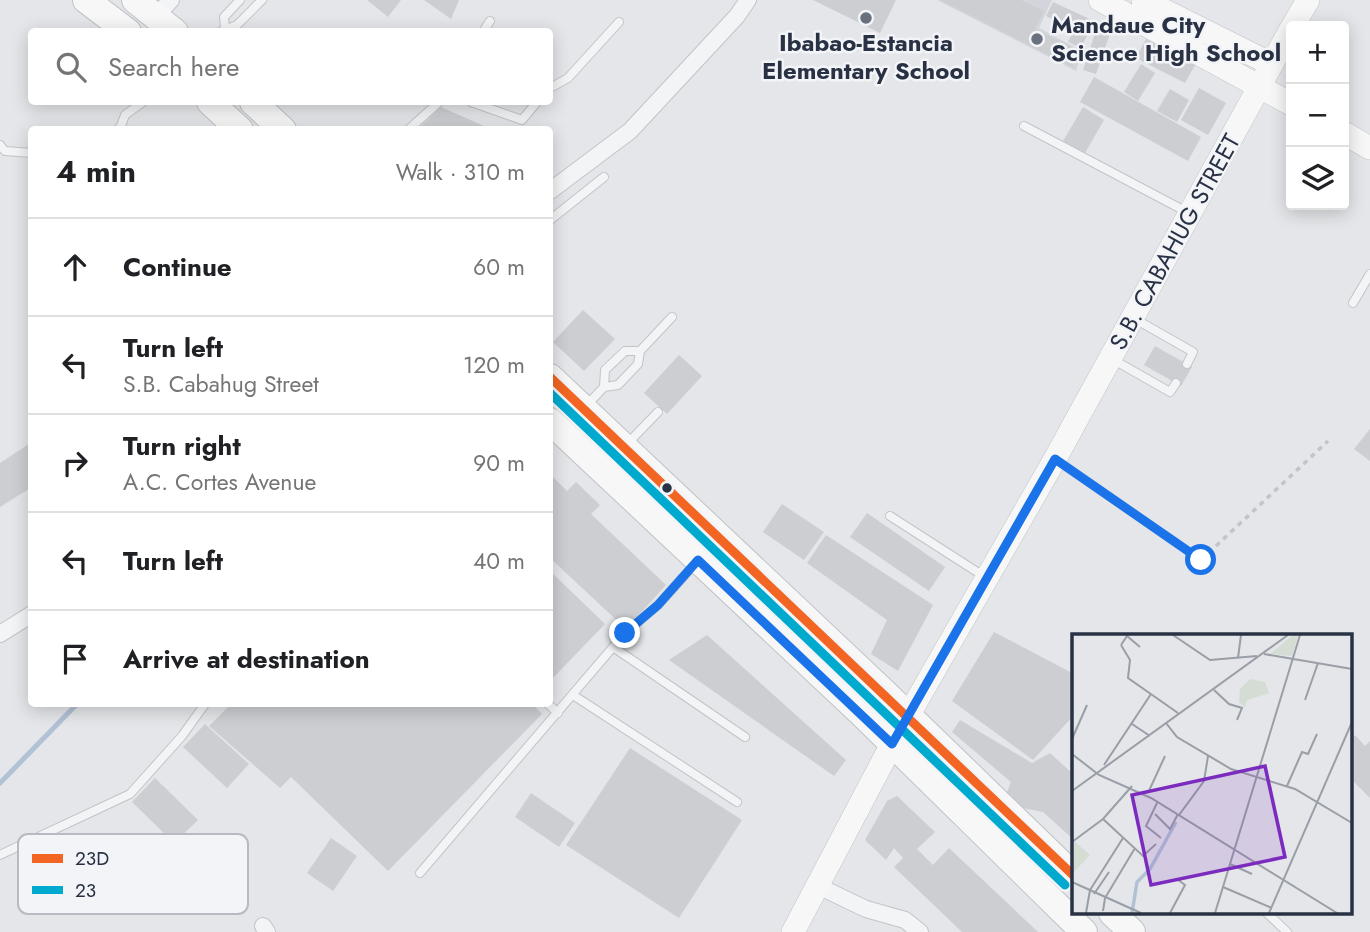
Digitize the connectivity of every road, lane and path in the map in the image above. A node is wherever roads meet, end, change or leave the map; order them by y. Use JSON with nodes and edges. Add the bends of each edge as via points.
{"nodes":[{"id":1,"x":86,"y":0,"type":"edge"},
{"id":2,"x":135,"y":0,"type":"edge"},
{"id":3,"x":240,"y":0,"type":"edge"},
{"id":4,"x":748,"y":0,"type":"edge"},
{"id":5,"x":1100,"y":0,"type":"edge"},
{"id":6,"x":1143,"y":0,"type":"edge"},
{"id":7,"x":1308,"y":0,"type":"edge"},
{"id":8,"x":256,"y":2,"type":"edge"},
{"id":9,"x":167,"y":16,"type":"edge"},
{"id":10,"x":489,"y":21,"type":"dead end"},
{"id":11,"x":1296,"y":21,"type":"edge"},
{"id":12,"x":619,"y":22,"type":"dead end"},
{"id":13,"x":123,"y":28,"type":"edge"},
{"id":14,"x":223,"y":28,"type":"edge"},
{"id":15,"x":228,"y":28,"type":"edge"},
{"id":16,"x":485,"y":28,"type":"edge"},
{"id":17,"x":1286,"y":38,"type":"edge"},
{"id":18,"x":1270,"y":64,"type":"junction"},
{"id":19,"x":553,"y":86,"type":"edge"},
{"id":20,"x":1259,"y":87,"type":"junction"},
{"id":21,"x":1286,"y":101,"type":"edge"},
{"id":22,"x":139,"y":105,"type":"edge"},
{"id":23,"x":212,"y":105,"type":"edge"},
{"id":24,"x":256,"y":105,"type":"edge"},
{"id":25,"x":436,"y":105,"type":"edge"},
{"id":26,"x":480,"y":105,"type":"edge"},
{"id":27,"x":534,"y":105,"type":"edge"},
{"id":28,"x":119,"y":126,"type":"edge"},
{"id":29,"x":233,"y":126,"type":"edge"},
{"id":30,"x":279,"y":126,"type":"edge"},
{"id":31,"x":412,"y":126,"type":"edge"},
{"id":32,"x":1024,"y":126,"type":"dead end"},
{"id":33,"x":1349,"y":136,"type":"edge"},
{"id":34,"x":0,"y":145,"type":"edge"},
{"id":35,"x":1370,"y":148,"type":"edge"},
{"id":36,"x":28,"y":153,"type":"edge"},
{"id":37,"x":604,"y":177,"type":"dead end"},
{"id":38,"x":553,"y":189,"type":"edge"},
{"id":39,"x":1190,"y":214,"type":"junction"},
{"id":40,"x":553,"y":218,"type":"edge"},
{"id":41,"x":1370,"y":274,"type":"edge"},
{"id":42,"x":1353,"y":303,"type":"dead end"},
{"id":43,"x":671,"y":317,"type":"dead end"},
{"id":44,"x":1132,"y":317,"type":"junction"},
{"id":45,"x":640,"y":351,"type":"junction"},
{"id":46,"x":1110,"y":358,"type":"junction"},
{"id":47,"x":1187,"y":364,"type":"dead end"},
{"id":48,"x":553,"y":380,"type":"edge"},
{"id":49,"x":1176,"y":383,"type":"dead end"},
{"id":50,"x":604,"y":387,"type":"junction"},
{"id":51,"x":583,"y":409,"type":"junction"},
{"id":52,"x":658,"y":412,"type":"dead end"},
{"id":53,"x":553,"y":424,"type":"edge"},
{"id":54,"x":1328,"y":441,"type":"dead end"},
{"id":55,"x":623,"y":448,"type":"junction"},
{"id":56,"x":1055,"y":459,"type":"junction"},
{"id":57,"x":890,"y":516,"type":"dead end"},
{"id":58,"x":703,"y":521,"type":"junction"},
{"id":59,"x":689,"y":552,"type":"junction"},
{"id":60,"x":988,"y":578,"type":"junction"},
{"id":61,"x":28,"y":616,"type":"edge"},
{"id":62,"x":0,"y":634,"type":"edge"},
{"id":63,"x":613,"y":647,"type":"junction"},
{"id":64,"x":573,"y":695,"type":"junction"},
{"id":65,"x":203,"y":707,"type":"edge"},
{"id":66,"x":551,"y":707,"type":"edge"},
{"id":67,"x":558,"y":713,"type":"junction"},
{"id":68,"x":909,"y":718,"type":"junction"},
{"id":69,"x":745,"y":737,"type":"dead end"},
{"id":70,"x":892,"y":744,"type":"junction"},
{"id":71,"x":737,"y":802,"type":"dead end"},
{"id":72,"x":45,"y":834,"type":"edge"},
{"id":73,"x":18,"y":847,"type":"edge"},
{"id":74,"x":0,"y":855,"type":"edge"},
{"id":75,"x":420,"y":873,"type":"dead end"},
{"id":76,"x":1072,"y":874,"type":"edge"},
{"id":77,"x":818,"y":886,"type":"junction"},
{"id":78,"x":1268,"y":914,"type":"edge"},
{"id":79,"x":793,"y":932,"type":"edge"},
{"id":80,"x":920,"y":932,"type":"edge"},
{"id":81,"x":1084,"y":932,"type":"edge"},
{"id":82,"x":1287,"y":932,"type":"edge"}],
"edges":[{"from":1,"to":13,"type":"main road"},
{"from":2,"to":9,"type":"main road"},
{"from":3,"to":14,"type":"lane","via":[[224,17]]},
{"from":4,"to":38,"type":"street","via":[[630,131]]},
{"from":5,"to":20,"type":"street"},
{"from":6,"to":18,"type":"street"},
{"from":7,"to":11,"type":"street","name":"S.B. CABAHUG STREET"},
{"from":8,"to":15,"type":"lane"},
{"from":10,"to":16,"type":"lane"},
{"from":12,"to":19,"type":"lane","via":[[568,78]]},
{"from":17,"to":18,"type":"street","name":"S.B. CABAHUG STREET"},
{"from":18,"to":20,"type":"street","name":"S.B. CABAHUG STREET"},
{"from":20,"to":21,"type":"street"},
{"from":20,"to":39,"type":"street","name":"S.B. CABAHUG STREET"},
{"from":22,"to":28,"type":"lane"},
{"from":23,"to":29,"type":"main road"},
{"from":24,"to":30,"type":"main road"},
{"from":25,"to":31,"type":"lane"},
{"from":26,"to":27,"type":"lane","via":[[522,120]]},
{"from":32,"to":39,"type":"lane"},
{"from":33,"to":35,"type":"street"},
{"from":34,"to":36,"type":"lane","via":[[5,151]]},
{"from":37,"to":40,"type":"lane"},
{"from":39,"to":44,"type":"street","name":"S.B. CABAHUG STREET"},
{"from":41,"to":42,"type":"lane"},
{"from":43,"to":45,"type":"lane"},
{"from":44,"to":46,"type":"street","name":"S.B. CABAHUG STREET"},
{"from":44,"to":47,"type":"lane","via":[[1193,352]]},
{"from":45,"to":50,"type":"lane","via":[[638,364],[618,385]]},
{"from":45,"to":50,"type":"lane","via":[[625,351],[605,370]]},
{"from":46,"to":49,"type":"lane","via":[[1170,392]]},
{"from":46,"to":56,"type":"street","name":"S.B. CABAHUG STREET"},
{"from":48,"to":51,"type":"main road"},
{"from":50,"to":51,"type":"lane"},
{"from":51,"to":55,"type":"main road"},
{"from":52,"to":55,"type":"lane"},
{"from":53,"to":59,"type":"main road"},
{"from":54,"to":56,"type":"path","via":[[1201,560]]},
{"from":55,"to":58,"type":"main road"},
{"from":56,"to":60,"type":"street","name":"S.B. CABAHUG STREET"},
{"from":57,"to":60,"type":"lane"},
{"from":58,"to":59,"type":"main road"},
{"from":58,"to":68,"type":"main road"},
{"from":59,"to":63,"type":"lane","via":[[658,605]]},
{"from":59,"to":70,"type":"main road"},
{"from":60,"to":68,"type":"street","name":"S.B. CABAHUG STREET"},
{"from":61,"to":62,"type":"street"},
{"from":63,"to":64,"type":"lane"},
{"from":63,"to":69,"type":"lane"},
{"from":64,"to":67,"type":"lane"},
{"from":64,"to":71,"type":"lane"},
{"from":65,"to":72,"type":"lane","via":[[130,794]]},
{"from":66,"to":67,"type":"lane"},
{"from":67,"to":75,"type":"lane"},
{"from":68,"to":70,"type":"street","name":"S.B. CABAHUG STREET"},
{"from":68,"to":76,"type":"main road"},
{"from":70,"to":77,"type":"street","name":"S.B. CABAHUG STREET"},
{"from":70,"to":81,"type":"main road"},
{"from":73,"to":74,"type":"lane"},
{"from":77,"to":79,"type":"street","name":"S.B. CABAHUG STREET"},
{"from":77,"to":80,"type":"street","via":[[866,909],[905,920]]},
{"from":78,"to":82,"type":"lane"}]}
